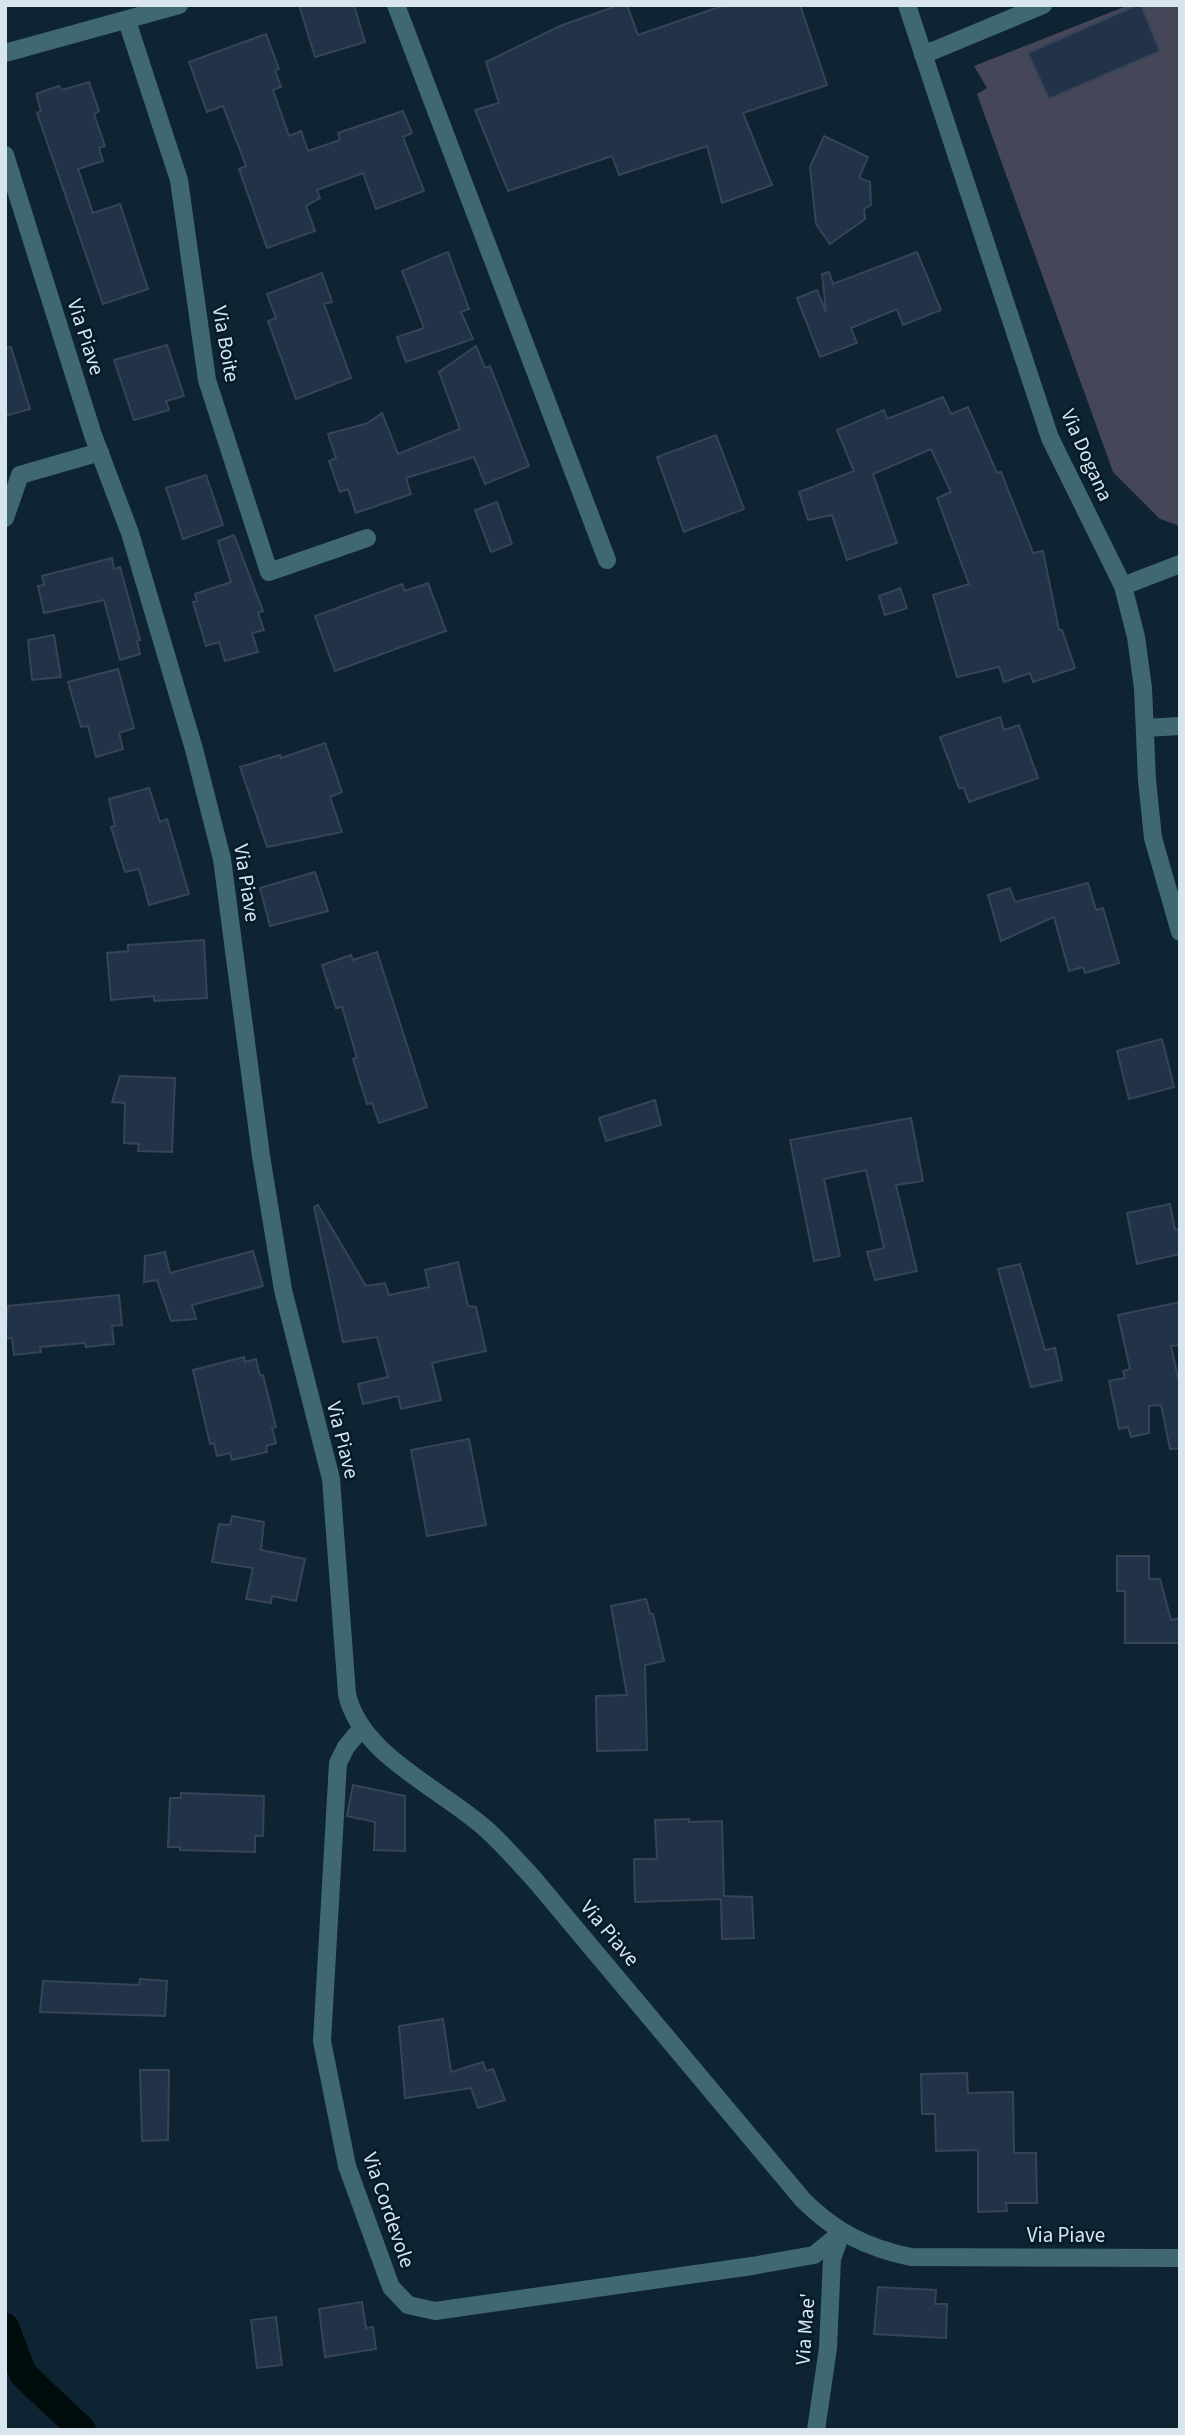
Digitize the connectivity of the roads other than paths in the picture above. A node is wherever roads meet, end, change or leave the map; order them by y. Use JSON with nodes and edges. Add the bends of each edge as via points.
{"nodes":[{"id":1,"x":179,"y":5,"type":"edge"},
{"id":2,"x":396,"y":5,"type":"edge"},
{"id":3,"x":907,"y":5,"type":"edge"},
{"id":4,"x":1043,"y":5,"type":"edge"},
{"id":5,"x":127,"y":21,"type":"junction"},
{"id":6,"x":5,"y":53,"type":"edge"},
{"id":7,"x":923,"y":55,"type":"junction"},
{"id":8,"x":5,"y":155,"type":"edge"},
{"id":9,"x":100,"y":452,"type":"junction"},
{"id":10,"x":5,"y":518,"type":"edge"},
{"id":11,"x":367,"y":538,"type":"dead end"},
{"id":12,"x":607,"y":560,"type":"dead end"},
{"id":13,"x":1180,"y":564,"type":"edge"},
{"id":14,"x":1123,"y":586,"type":"junction"},
{"id":15,"x":1180,"y":726,"type":"edge"},
{"id":16,"x":1145,"y":728,"type":"junction"},
{"id":17,"x":1180,"y":932,"type":"edge"},
{"id":18,"x":361,"y":1729,"type":"junction"},
{"id":19,"x":841,"y":2233,"type":"junction"},
{"id":20,"x":1180,"y":2258,"type":"edge"},
{"id":21,"x":816,"y":2430,"type":"edge"}],
"edges":[{"from":1,"to":5,"type":"street"},
{"from":2,"to":12,"type":"street"},
{"from":3,"to":7,"type":"street","name":"Via Dogana"},
{"from":4,"to":7,"type":"street"},
{"from":5,"to":6,"type":"street"},
{"from":5,"to":11,"type":"street","name":"Via Boite","via":[[179,180],[207,380],[269,572]]},
{"from":7,"to":14,"type":"street","name":"Via Dogana","via":[[1050,438]]},
{"from":8,"to":9,"type":"street","name":"Via Piave"},
{"from":9,"to":10,"type":"street","via":[[20,475]]},
{"from":9,"to":18,"type":"street","name":"Via Piave","via":[[162,638],[222,859],[261,1156],[284,1290],[331,1479],[346,1694]]},
{"from":13,"to":14,"type":"street"},
{"from":14,"to":16,"type":"street","name":"Via Dogana","via":[[1136,637]]},
{"from":15,"to":16,"type":"street"},
{"from":16,"to":17,"type":"street","name":"Via Dogana","via":[[1153,838]]},
{"from":18,"to":19,"type":"street","name":"Via Piave","via":[[486,1829],[525,1869],[803,2200]]},
{"from":18,"to":19,"type":"street","name":"Via Cordevole","via":[[338,1763],[322,2040],[347,2165],[391,2287],[408,2305],[435,2311],[752,2266],[814,2255]]},
{"from":19,"to":20,"type":"street","name":"Via Piave","via":[[878,2251],[911,2257]]},
{"from":19,"to":21,"type":"street","name":"Via Mae'","via":[[832,2259],[828,2348]]}]}
